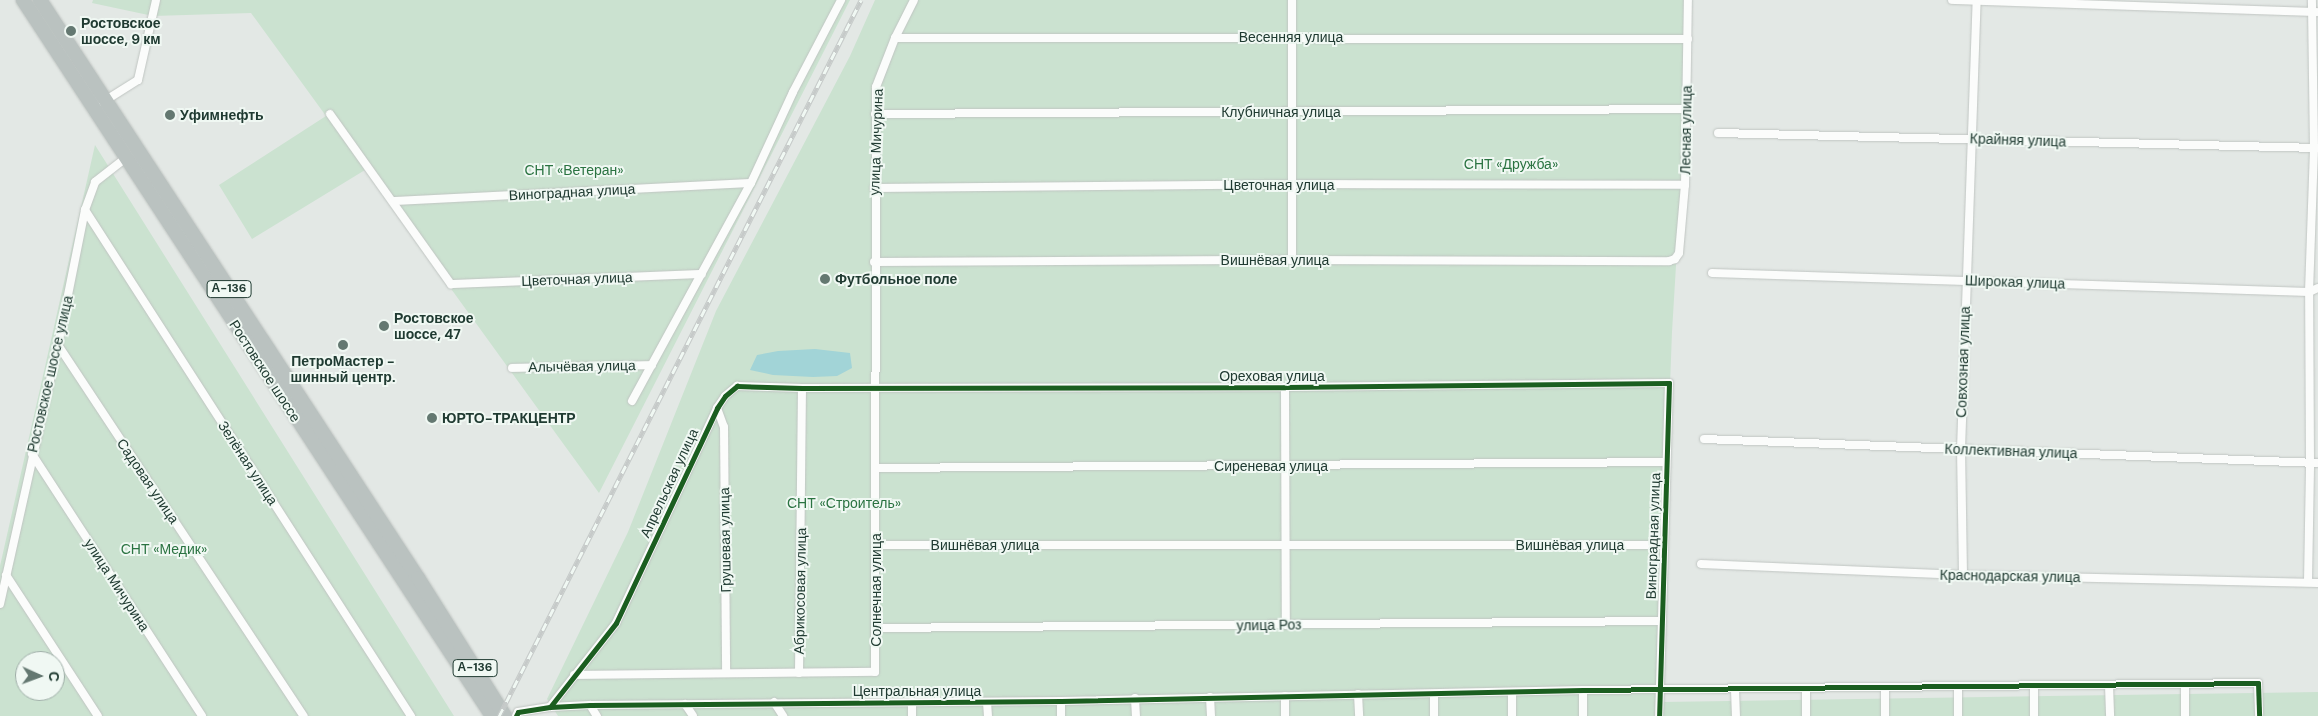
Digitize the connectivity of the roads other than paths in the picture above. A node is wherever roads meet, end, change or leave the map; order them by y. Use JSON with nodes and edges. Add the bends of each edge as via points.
{"nodes":[{"id":1,"x":23,"y":0,"type":"edge"},
{"id":2,"x":40,"y":0,"type":"edge"},
{"id":3,"x":841,"y":0,"type":"edge"},
{"id":4,"x":914,"y":0,"type":"edge"},
{"id":5,"x":1292,"y":0,"type":"edge"},
{"id":6,"x":1688,"y":0,"type":"edge"},
{"id":7,"x":1952,"y":0,"type":"edge"},
{"id":8,"x":1978,"y":0,"type":"edge"},
{"id":9,"x":2312,"y":0,"type":"edge"},
{"id":10,"x":155,"y":4,"type":"edge"},
{"id":11,"x":2315,"y":12,"type":"edge"},
{"id":12,"x":1293,"y":37,"type":"junction"},
{"id":13,"x":895,"y":38,"type":"junction"},
{"id":14,"x":1688,"y":39,"type":"junction"},
{"id":15,"x":107,"y":100,"type":"junction"},
{"id":16,"x":93,"y":108,"type":"junction"},
{"id":17,"x":1687,"y":110,"type":"junction"},
{"id":18,"x":1293,"y":112,"type":"junction"},
{"id":19,"x":330,"y":114,"type":"dead end"},
{"id":20,"x":875,"y":114,"type":"junction"},
{"id":21,"x":1718,"y":133,"type":"dead end"},
{"id":22,"x":1973,"y":139,"type":"junction"},
{"id":23,"x":138,"y":149,"type":"junction"},
{"id":24,"x":2316,"y":149,"type":"edge"},
{"id":25,"x":125,"y":158,"type":"junction"},
{"id":26,"x":751,"y":183,"type":"junction"},
{"id":27,"x":1293,"y":184,"type":"junction"},
{"id":28,"x":1684,"y":185,"type":"junction"},
{"id":29,"x":874,"y":188,"type":"junction"},
{"id":30,"x":394,"y":201,"type":"junction"},
{"id":31,"x":85,"y":210,"type":"junction"},
{"id":32,"x":1676,"y":259,"type":"joint"},
{"id":33,"x":1292,"y":260,"type":"junction"},
{"id":34,"x":874,"y":262,"type":"junction"},
{"id":35,"x":1712,"y":273,"type":"dead end"},
{"id":36,"x":702,"y":274,"type":"junction"},
{"id":37,"x":1966,"y":280,"type":"junction"},
{"id":38,"x":2318,"y":288,"type":"edge"},
{"id":39,"x":2309,"y":292,"type":"junction"},
{"id":40,"x":58,"y":345,"type":"junction"},
{"id":41,"x":652,"y":365,"type":"junction"},
{"id":42,"x":512,"y":368,"type":"dead end"},
{"id":43,"x":1669,"y":383,"type":"joint"},
{"id":44,"x":1285,"y":387,"type":"junction"},
{"id":45,"x":802,"y":388,"type":"junction"},
{"id":46,"x":874,"y":388,"type":"junction"},
{"id":47,"x":632,"y":402,"type":"dead end"},
{"id":48,"x":717,"y":408,"type":"junction"},
{"id":49,"x":1704,"y":439,"type":"dead end"},
{"id":50,"x":1961,"y":449,"type":"junction"},
{"id":51,"x":32,"y":454,"type":"junction"},
{"id":52,"x":1666,"y":462,"type":"junction"},
{"id":53,"x":2314,"y":463,"type":"edge"},
{"id":54,"x":1286,"y":466,"type":"junction"},
{"id":55,"x":875,"y":468,"type":"junction"},
{"id":56,"x":876,"y":545,"type":"junction"},
{"id":57,"x":1664,"y":545,"type":"junction"},
{"id":58,"x":1285,"y":546,"type":"junction"},
{"id":59,"x":1701,"y":564,"type":"dead end"},
{"id":60,"x":6,"y":575,"type":"junction"},
{"id":61,"x":1963,"y":575,"type":"junction"},
{"id":62,"x":2308,"y":582,"type":"junction"},
{"id":63,"x":2318,"y":583,"type":"edge"},
{"id":64,"x":0,"y":604,"type":"edge"},
{"id":65,"x":1662,"y":621,"type":"junction"},
{"id":66,"x":1286,"y":625,"type":"junction"},
{"id":67,"x":875,"y":628,"type":"junction"},
{"id":68,"x":726,"y":673,"type":"junction"},
{"id":69,"x":799,"y":673,"type":"junction"},
{"id":70,"x":574,"y":675,"type":"junction"},
{"id":71,"x":2185,"y":684,"type":"junction"},
{"id":72,"x":2109,"y":685,"type":"junction"},
{"id":73,"x":1958,"y":686,"type":"junction"},
{"id":74,"x":2034,"y":686,"type":"junction"},
{"id":75,"x":1885,"y":687,"type":"junction"},
{"id":76,"x":1806,"y":688,"type":"junction"},
{"id":77,"x":1735,"y":689,"type":"junction"},
{"id":78,"x":1583,"y":690,"type":"junction"},
{"id":79,"x":1659,"y":690,"type":"junction"},
{"id":80,"x":1512,"y":692,"type":"junction"},
{"id":81,"x":1358,"y":694,"type":"junction"},
{"id":82,"x":1434,"y":694,"type":"junction"},
{"id":83,"x":1284,"y":696,"type":"junction"},
{"id":84,"x":1210,"y":697,"type":"junction"},
{"id":85,"x":1135,"y":698,"type":"junction"},
{"id":86,"x":1061,"y":701,"type":"junction"},
{"id":87,"x":774,"y":702,"type":"junction"},
{"id":88,"x":912,"y":702,"type":"junction"},
{"id":89,"x":987,"y":702,"type":"junction"},
{"id":90,"x":685,"y":704,"type":"junction"},
{"id":91,"x":590,"y":705,"type":"junction"},
{"id":92,"x":550,"y":707,"type":"junction"},
{"id":93,"x":98,"y":716,"type":"edge"},
{"id":94,"x":202,"y":716,"type":"edge"},
{"id":95,"x":304,"y":716,"type":"edge"},
{"id":96,"x":411,"y":716,"type":"edge"},
{"id":97,"x":492,"y":716,"type":"edge"},
{"id":98,"x":505,"y":716,"type":"edge"},
{"id":99,"x":516,"y":716,"type":"edge"},
{"id":100,"x":597,"y":716,"type":"edge"},
{"id":101,"x":693,"y":716,"type":"edge"},
{"id":102,"x":783,"y":716,"type":"edge"},
{"id":103,"x":912,"y":716,"type":"edge"},
{"id":104,"x":988,"y":716,"type":"edge"},
{"id":105,"x":1061,"y":716,"type":"edge"},
{"id":106,"x":1136,"y":716,"type":"edge"},
{"id":107,"x":1211,"y":716,"type":"edge"},
{"id":108,"x":1285,"y":716,"type":"edge"},
{"id":109,"x":1359,"y":716,"type":"edge"},
{"id":110,"x":1434,"y":716,"type":"edge"},
{"id":111,"x":1512,"y":716,"type":"edge"},
{"id":112,"x":1583,"y":716,"type":"edge"},
{"id":113,"x":1659,"y":716,"type":"edge"},
{"id":114,"x":1736,"y":716,"type":"edge"},
{"id":115,"x":1806,"y":716,"type":"edge"},
{"id":116,"x":1886,"y":716,"type":"edge"},
{"id":117,"x":1958,"y":716,"type":"edge"},
{"id":118,"x":2034,"y":716,"type":"edge"},
{"id":119,"x":2110,"y":716,"type":"edge"},
{"id":120,"x":2186,"y":716,"type":"edge"},
{"id":121,"x":2259,"y":716,"type":"edge"}],
"edges":[{"from":1,"to":16,"type":"highway","name":"Ростовское шоссе","number":"А-136"},
{"from":2,"to":15,"type":"highway","name":"Ростовское шоссе","number":"А-136"},
{"from":3,"to":26,"type":"street"},
{"from":4,"to":13,"type":"street","name":"улица Мичурина"},
{"from":5,"to":12,"type":"street"},
{"from":6,"to":14,"type":"street","name":"Лесная улица"},
{"from":7,"to":8,"type":"street"},
{"from":8,"to":11,"type":"street"},
{"from":8,"to":22,"type":"street","name":"Совхозная улица"},
{"from":9,"to":11,"type":"street"},
{"from":10,"to":15,"type":"street","via":[[138,80]]},
{"from":11,"to":24,"type":"street"},
{"from":12,"to":13,"type":"street","name":"Весенняя улица"},
{"from":12,"to":14,"type":"street","name":"Весенняя улица"},
{"from":12,"to":18,"type":"street"},
{"from":13,"to":20,"type":"street","name":"улица Мичурина","via":[[876,87]]},
{"from":14,"to":17,"type":"street","name":"Лесная улица"},
{"from":15,"to":16,"type":"street"},
{"from":15,"to":23,"type":"highway","name":"Ростовское шоссе","number":"А-136"},
{"from":16,"to":25,"type":"highway","name":"Ростовское шоссе","number":"А-136"},
{"from":17,"to":18,"type":"street","name":"Клубничная улица"},
{"from":17,"to":28,"type":"street","name":"Лесная улица"},
{"from":18,"to":20,"type":"street","name":"Клубничная улица"},
{"from":18,"to":27,"type":"street"},
{"from":19,"to":30,"type":"street"},
{"from":20,"to":29,"type":"street","name":"улица Мичурина"},
{"from":21,"to":22,"type":"street","name":"Крайняя улица"},
{"from":22,"to":24,"type":"street","name":"Крайняя улица"},
{"from":22,"to":37,"type":"street","name":"Совхозная улица"},
{"from":23,"to":25,"type":"street","name":"Ростовское шоссе улица"},
{"from":23,"to":98,"type":"highway","name":"Ростовское шоссе","number":"А-136"},
{"from":24,"to":39,"type":"street"},
{"from":25,"to":31,"type":"street","name":"Ростовское шоссе улица","via":[[95,182]]},
{"from":25,"to":97,"type":"highway","name":"Ростовское шоссе","number":"А-136"},
{"from":26,"to":30,"type":"street","name":"Виноградная улица"},
{"from":26,"to":36,"type":"street"},
{"from":27,"to":28,"type":"street","name":"Цветочная улица"},
{"from":27,"to":29,"type":"street","name":"Цветочная улица"},
{"from":27,"to":33,"type":"street"},
{"from":28,"to":32,"type":"street","name":"Лесная улица"},
{"from":29,"to":34,"type":"street","name":"улица Мичурина"},
{"from":30,"to":36,"type":"street","name":"Цветочная улица","via":[[452,284]]},
{"from":31,"to":40,"type":"street","name":"Ростовское шоссе улица"},
{"from":31,"to":96,"type":"street","name":"Зелёная улица"},
{"from":32,"to":33,"type":"street","name":"Вишнёвая улица"},
{"from":33,"to":34,"type":"street","name":"Вишнёвая улица"},
{"from":34,"to":46,"type":"street","name":"улица Мичурина"},
{"from":35,"to":37,"type":"street","name":"Широкая улица"},
{"from":36,"to":41,"type":"street"},
{"from":37,"to":39,"type":"street","name":"Широкая улица"},
{"from":37,"to":50,"type":"street","name":"Совхозная улица"},
{"from":38,"to":39,"type":"street","name":"Широкая улица"},
{"from":39,"to":53,"type":"street"},
{"from":40,"to":51,"type":"street","name":"Ростовское шоссе улица"},
{"from":40,"to":95,"type":"street","name":"Садовая улица"},
{"from":41,"to":42,"type":"street","name":"Алычёвая улица"},
{"from":41,"to":47,"type":"street"},
{"from":43,"to":44,"type":"street","name":"Ореховая улица"},
{"from":43,"to":52,"type":"street","name":"Виноградная улица"},
{"from":44,"to":46,"type":"street","name":"Ореховая улица"},
{"from":44,"to":54,"type":"street"},
{"from":45,"to":46,"type":"street","name":"Апрельская улица"},
{"from":45,"to":48,"type":"street","name":"Апрельская улица","via":[[737,386]]},
{"from":45,"to":69,"type":"street","name":"Абрикосовая улица"},
{"from":46,"to":55,"type":"street","name":"Солнечная улица"},
{"from":48,"to":68,"type":"street","name":"Грушевая улица","via":[[724,427]]},
{"from":48,"to":70,"type":"street","name":"Апрельская улица","via":[[616,623]]},
{"from":49,"to":50,"type":"street","name":"Коллективная улица"},
{"from":50,"to":53,"type":"street","name":"Коллективная улица"},
{"from":50,"to":61,"type":"street","name":"Совхозная улица"},
{"from":51,"to":60,"type":"street","name":"Ростовское шоссе улица"},
{"from":51,"to":94,"type":"street","name":"улица Мичурина"},
{"from":52,"to":54,"type":"street","name":"Сиреневая улица"},
{"from":52,"to":57,"type":"street","name":"Виноградная улица"},
{"from":53,"to":62,"type":"street"},
{"from":54,"to":55,"type":"street","name":"Сиреневая улица"},
{"from":54,"to":58,"type":"street"},
{"from":55,"to":56,"type":"street","name":"Солнечная улица"},
{"from":56,"to":58,"type":"street","name":"Вишнёвая улица"},
{"from":56,"to":67,"type":"street","name":"Солнечная улица"},
{"from":57,"to":58,"type":"street","name":"Вишнёвая улица"},
{"from":57,"to":65,"type":"street","name":"Виноградная улица"},
{"from":58,"to":66,"type":"street"},
{"from":59,"to":61,"type":"street","name":"Краснодарская улица"},
{"from":60,"to":64,"type":"street","name":"Ростовское шоссе улица"},
{"from":60,"to":93,"type":"street"},
{"from":61,"to":62,"type":"street","name":"Краснодарская улица"},
{"from":62,"to":63,"type":"street","name":"Краснодарская улица"},
{"from":65,"to":66,"type":"street","name":"улица Роз"},
{"from":65,"to":79,"type":"street","name":"Виноградная улица"},
{"from":66,"to":67,"type":"street","name":"улица Роз"},
{"from":67,"to":69,"type":"street","name":"Солнечная улица","via":[[875,672]]},
{"from":68,"to":69,"type":"street"},
{"from":68,"to":70,"type":"street"},
{"from":70,"to":92,"type":"street","name":"Апрельская улица"},
{"from":71,"to":72,"type":"street","name":"Центральная улица"},
{"from":71,"to":120,"type":"street"},
{"from":71,"to":121,"type":"street","name":"Центральная улица","via":[[2258,683]]},
{"from":72,"to":74,"type":"street","name":"Центральная улица"},
{"from":72,"to":119,"type":"street"},
{"from":73,"to":74,"type":"street","name":"Центральная улица"},
{"from":73,"to":75,"type":"street","name":"Центральная улица"},
{"from":73,"to":117,"type":"street"},
{"from":74,"to":118,"type":"street"},
{"from":75,"to":76,"type":"street","name":"Центральная улица"},
{"from":75,"to":116,"type":"street"},
{"from":76,"to":77,"type":"street","name":"Центральная улица"},
{"from":76,"to":115,"type":"street"},
{"from":77,"to":79,"type":"street","name":"Центральная улица"},
{"from":77,"to":114,"type":"street"},
{"from":78,"to":79,"type":"street","name":"Центральная улица"},
{"from":78,"to":80,"type":"street","name":"Центральная улица"},
{"from":78,"to":112,"type":"street"},
{"from":79,"to":113,"type":"street"},
{"from":80,"to":82,"type":"street","name":"Центральная улица"},
{"from":80,"to":111,"type":"street"},
{"from":81,"to":82,"type":"street","name":"Центральная улица"},
{"from":81,"to":83,"type":"street","name":"Центральная улица"},
{"from":81,"to":109,"type":"street"},
{"from":82,"to":110,"type":"street"},
{"from":83,"to":84,"type":"street","name":"Центральная улица"},
{"from":83,"to":108,"type":"street"},
{"from":84,"to":85,"type":"street","name":"Центральная улица"},
{"from":84,"to":107,"type":"street"},
{"from":85,"to":86,"type":"street","name":"Центральная улица"},
{"from":85,"to":106,"type":"street"},
{"from":86,"to":89,"type":"street","name":"Центральная улица"},
{"from":86,"to":105,"type":"street"},
{"from":87,"to":88,"type":"street","name":"Центральная улица"},
{"from":87,"to":90,"type":"street","name":"Центральная улица"},
{"from":87,"to":102,"type":"street"},
{"from":88,"to":89,"type":"street","name":"Центральная улица"},
{"from":88,"to":103,"type":"street"},
{"from":89,"to":104,"type":"street"},
{"from":90,"to":91,"type":"street","name":"Центральная улица"},
{"from":90,"to":101,"type":"street"},
{"from":91,"to":92,"type":"street","name":"Центральная улица"},
{"from":91,"to":100,"type":"street"},
{"from":92,"to":99,"type":"street","name":"Центральная улица","via":[[518,712]]}]}
